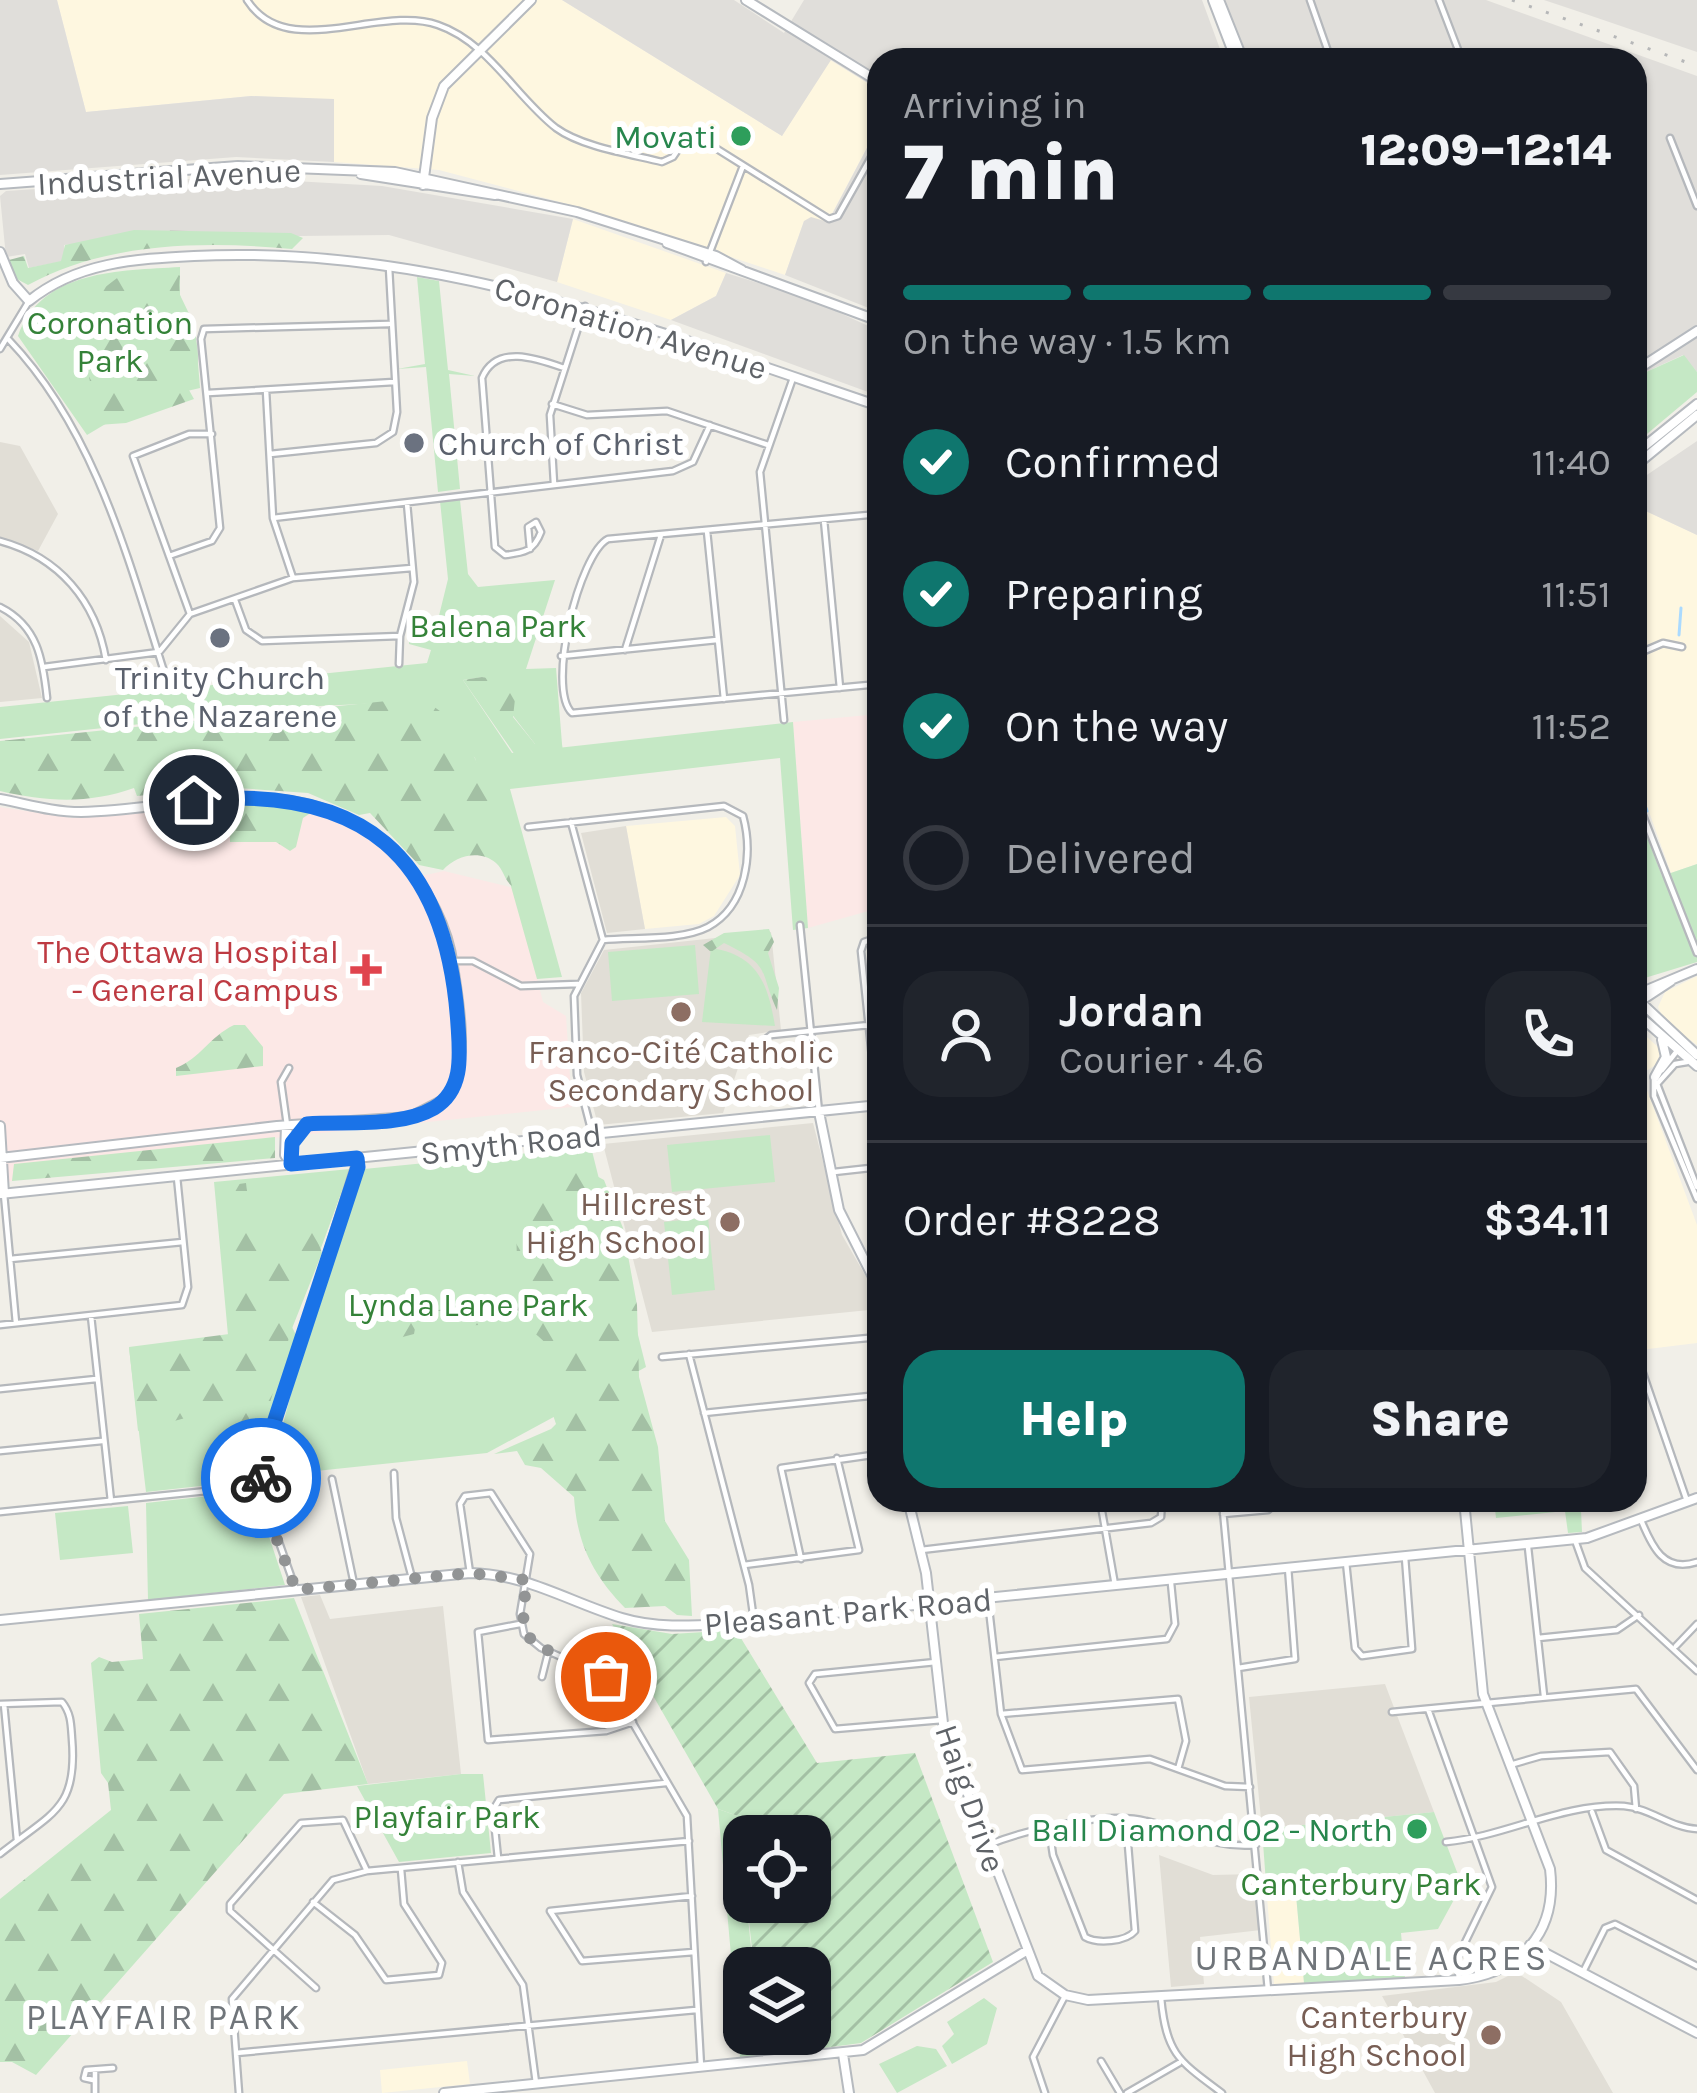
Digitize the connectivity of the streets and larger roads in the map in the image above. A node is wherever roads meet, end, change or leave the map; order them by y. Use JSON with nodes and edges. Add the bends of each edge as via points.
{"nodes":[{"id":1,"x":247,"y":0,"type":"edge"},
{"id":2,"x":531,"y":0,"type":"edge"},
{"id":3,"x":746,"y":0,"type":"edge"},
{"id":4,"x":1216,"y":0,"type":"edge"},
{"id":5,"x":1310,"y":0,"type":"edge"},
{"id":6,"x":1439,"y":0,"type":"edge"},
{"id":7,"x":1234,"y":48,"type":"edge"},
{"id":8,"x":1327,"y":48,"type":"edge"},
{"id":9,"x":1457,"y":48,"type":"edge"},
{"id":10,"x":477,"y":50,"type":"junction"},
{"id":11,"x":867,"y":73,"type":"edge"},
{"id":12,"x":1670,"y":138,"type":"dead end"},
{"id":13,"x":742,"y":166,"type":"junction"},
{"id":14,"x":867,"y":168,"type":"edge"},
{"id":15,"x":423,"y":180,"type":"junction"},
{"id":16,"x":0,"y":184,"type":"edge"},
{"id":17,"x":1697,"y":206,"type":"edge"},
{"id":18,"x":0,"y":252,"type":"edge"},
{"id":19,"x":708,"y":257,"type":"junction"},
{"id":20,"x":389,"y":264,"type":"junction"},
{"id":21,"x":29,"y":301,"type":"junction"},
{"id":22,"x":585,"y":306,"type":"junction"},
{"id":23,"x":867,"y":317,"type":"edge"},
{"id":24,"x":389,"y":324,"type":"junction"},
{"id":25,"x":1697,"y":331,"type":"edge"},
{"id":26,"x":9,"y":340,"type":"junction"},
{"id":27,"x":0,"y":349,"type":"edge"},
{"id":28,"x":1647,"y":363,"type":"edge"},
{"id":29,"x":564,"y":368,"type":"junction"},
{"id":30,"x":793,"y":378,"type":"junction"},
{"id":31,"x":394,"y":382,"type":"junction"},
{"id":32,"x":266,"y":389,"type":"junction"},
{"id":33,"x":208,"y":393,"type":"junction"},
{"id":34,"x":867,"y":402,"type":"edge"},
{"id":35,"x":553,"y":404,"type":"junction"},
{"id":36,"x":1697,"y":404,"type":"edge"},
{"id":37,"x":1697,"y":415,"type":"edge"},
{"id":38,"x":710,"y":424,"type":"junction"},
{"id":39,"x":212,"y":434,"type":"junction"},
{"id":40,"x":1647,"y":444,"type":"edge"},
{"id":41,"x":768,"y":445,"type":"junction"},
{"id":42,"x":270,"y":454,"type":"junction"},
{"id":43,"x":1647,"y":456,"type":"edge"},
{"id":44,"x":554,"y":484,"type":"junction"},
{"id":45,"x":490,"y":492,"type":"junction"},
{"id":46,"x":407,"y":502,"type":"junction"},
{"id":47,"x":867,"y":515,"type":"edge"},
{"id":48,"x":274,"y":518,"type":"junction"},
{"id":49,"x":824,"y":519,"type":"junction"},
{"id":50,"x":766,"y":525,"type":"junction"},
{"id":51,"x":707,"y":531,"type":"junction"},
{"id":52,"x":661,"y":535,"type":"junction"},
{"id":53,"x":0,"y":541,"type":"edge"},
{"id":54,"x":530,"y":549,"type":"dead end"},
{"id":55,"x":169,"y":556,"type":"junction"},
{"id":56,"x":412,"y":568,"type":"junction"},
{"id":57,"x":293,"y":578,"type":"junction"},
{"id":58,"x":235,"y":600,"type":"junction"},
{"id":59,"x":0,"y":607,"type":"edge"},
{"id":60,"x":190,"y":614,"type":"junction"},
{"id":61,"x":400,"y":636,"type":"junction"},
{"id":62,"x":717,"y":640,"type":"junction"},
{"id":63,"x":1682,"y":647,"type":"dead end"},
{"id":64,"x":625,"y":650,"type":"junction"},
{"id":65,"x":1647,"y":650,"type":"edge"},
{"id":66,"x":158,"y":652,"type":"junction"},
{"id":67,"x":562,"y":656,"type":"junction"},
{"id":68,"x":106,"y":661,"type":"junction"},
{"id":69,"x":399,"y":664,"type":"dead end"},
{"id":70,"x":44,"y":667,"type":"junction"},
{"id":71,"x":167,"y":683,"type":"dead end"},
{"id":72,"x":867,"y":685,"type":"edge"},
{"id":73,"x":841,"y":688,"type":"junction"},
{"id":74,"x":782,"y":694,"type":"junction"},
{"id":75,"x":47,"y":698,"type":"dead end"},
{"id":76,"x":724,"y":699,"type":"junction"},
{"id":77,"x":784,"y":720,"type":"dead end"},
{"id":78,"x":0,"y":799,"type":"edge"},
{"id":79,"x":571,"y":822,"type":"junction"},
{"id":80,"x":528,"y":826,"type":"dead end"},
{"id":81,"x":1647,"y":826,"type":"edge"},
{"id":82,"x":800,"y":925,"type":"dead end"},
{"id":83,"x":603,"y":940,"type":"junction"},
{"id":84,"x":867,"y":943,"type":"edge"},
{"id":85,"x":1697,"y":953,"type":"edge"},
{"id":86,"x":453,"y":961,"type":"junction"},
{"id":87,"x":1697,"y":968,"type":"edge"},
{"id":88,"x":578,"y":985,"type":"junction"},
{"id":89,"x":1647,"y":987,"type":"edge"},
{"id":90,"x":1654,"y":988,"type":"junction"},
{"id":91,"x":1647,"y":994,"type":"edge"},
{"id":92,"x":867,"y":1002,"type":"edge"},
{"id":93,"x":1647,"y":1014,"type":"edge"},
{"id":94,"x":1647,"y":1023,"type":"edge"},
{"id":95,"x":1647,"y":1024,"type":"edge"},
{"id":96,"x":867,"y":1025,"type":"edge"},
{"id":97,"x":812,"y":1031,"type":"junction"},
{"id":98,"x":1661,"y":1039,"type":"junction"},
{"id":99,"x":757,"y":1046,"type":"dead end"},
{"id":100,"x":1680,"y":1048,"type":"junction"},
{"id":101,"x":1695,"y":1061,"type":"edge"},
{"id":102,"x":289,"y":1069,"type":"dead end"},
{"id":103,"x":1655,"y":1077,"type":"junction"},
{"id":104,"x":867,"y":1106,"type":"edge"},
{"id":105,"x":818,"y":1112,"type":"junction"},
{"id":106,"x":307,"y":1124,"type":"junction"},
{"id":107,"x":286,"y":1125,"type":"junction"},
{"id":108,"x":0,"y":1126,"type":"edge"},
{"id":109,"x":592,"y":1135,"type":"junction"},
{"id":110,"x":292,"y":1143,"type":"junction"},
{"id":111,"x":2,"y":1158,"type":"edge"},
{"id":112,"x":357,"y":1158,"type":"junction"},
{"id":113,"x":291,"y":1164,"type":"junction"},
{"id":114,"x":867,"y":1168,"type":"edge"},
{"id":115,"x":828,"y":1172,"type":"junction"},
{"id":116,"x":177,"y":1177,"type":"junction"},
{"id":117,"x":1697,"y":1187,"type":"edge"},
{"id":118,"x":1,"y":1191,"type":"edge"},
{"id":119,"x":1697,"y":1199,"type":"edge"},
{"id":120,"x":183,"y":1242,"type":"junction"},
{"id":121,"x":10,"y":1259,"type":"junction"},
{"id":122,"x":867,"y":1269,"type":"edge"},
{"id":123,"x":91,"y":1316,"type":"junction"},
{"id":124,"x":16,"y":1323,"type":"junction"},
{"id":125,"x":0,"y":1325,"type":"edge"},
{"id":126,"x":867,"y":1338,"type":"edge"},
{"id":127,"x":689,"y":1354,"type":"junction"},
{"id":128,"x":662,"y":1357,"type":"dead end"},
{"id":129,"x":98,"y":1379,"type":"junction"},
{"id":130,"x":1647,"y":1383,"type":"edge"},
{"id":131,"x":0,"y":1389,"type":"edge"},
{"id":132,"x":867,"y":1396,"type":"edge"},
{"id":133,"x":704,"y":1413,"type":"junction"},
{"id":134,"x":104,"y":1441,"type":"junction"},
{"id":135,"x":0,"y":1451,"type":"edge"},
{"id":136,"x":867,"y":1455,"type":"edge"},
{"id":137,"x":837,"y":1458,"type":"junction"},
{"id":138,"x":394,"y":1473,"type":"dead end"},
{"id":139,"x":332,"y":1479,"type":"dead end"},
{"id":140,"x":259,"y":1486,"type":"junction"},
{"id":141,"x":1692,"y":1500,"type":"edge"},
{"id":142,"x":111,"y":1501,"type":"junction"},
{"id":143,"x":0,"y":1512,"type":"edge"},
{"id":144,"x":911,"y":1512,"type":"edge"},
{"id":145,"x":1103,"y":1512,"type":"edge"},
{"id":146,"x":1161,"y":1512,"type":"edge"},
{"id":147,"x":1246,"y":1512,"type":"edge"},
{"id":148,"x":1465,"y":1512,"type":"edge"},
{"id":149,"x":1223,"y":1514,"type":"joint"},
{"id":150,"x":1641,"y":1520,"type":"junction"},
{"id":151,"x":1108,"y":1530,"type":"junction"},
{"id":152,"x":1576,"y":1539,"type":"junction"},
{"id":153,"x":1528,"y":1544,"type":"junction"},
{"id":154,"x":1470,"y":1549,"type":"junction"},
{"id":155,"x":921,"y":1550,"type":"junction"},
{"id":156,"x":1405,"y":1556,"type":"junction"},
{"id":157,"x":801,"y":1559,"type":"junction"},
{"id":158,"x":1346,"y":1562,"type":"junction"},
{"id":159,"x":1697,"y":1562,"type":"edge"},
{"id":160,"x":744,"y":1565,"type":"junction"},
{"id":161,"x":1288,"y":1568,"type":"junction"},
{"id":162,"x":470,"y":1573,"type":"junction"},
{"id":163,"x":1230,"y":1574,"type":"junction"},
{"id":164,"x":412,"y":1578,"type":"junction"},
{"id":165,"x":1170,"y":1579,"type":"junction"},
{"id":166,"x":528,"y":1581,"type":"junction"},
{"id":167,"x":354,"y":1584,"type":"junction"},
{"id":168,"x":1115,"y":1585,"type":"junction"},
{"id":169,"x":296,"y":1590,"type":"junction"},
{"id":170,"x":988,"y":1598,"type":"junction"},
{"id":171,"x":930,"y":1604,"type":"junction"},
{"id":172,"x":1639,"y":1615,"type":"junction"},
{"id":173,"x":0,"y":1620,"type":"edge"},
{"id":174,"x":754,"y":1621,"type":"junction"},
{"id":175,"x":520,"y":1624,"type":"junction"},
{"id":176,"x":1697,"y":1624,"type":"edge"},
{"id":177,"x":1538,"y":1638,"type":"junction"},
{"id":178,"x":1675,"y":1647,"type":"junction"},
{"id":179,"x":549,"y":1651,"type":"junction"},
{"id":180,"x":994,"y":1657,"type":"junction"},
{"id":181,"x":936,"y":1662,"type":"junction"},
{"id":182,"x":1238,"y":1667,"type":"junction"},
{"id":183,"x":1697,"y":1671,"type":"edge"},
{"id":184,"x":542,"y":1677,"type":"dead end"},
{"id":185,"x":1544,"y":1696,"type":"junction"},
{"id":186,"x":1485,"y":1702,"type":"junction"},
{"id":187,"x":2,"y":1704,"type":"edge"},
{"id":188,"x":1428,"y":1709,"type":"junction"},
{"id":189,"x":1392,"y":1712,"type":"dead end"},
{"id":190,"x":1001,"y":1714,"type":"junction"},
{"id":191,"x":941,"y":1720,"type":"junction"},
{"id":192,"x":633,"y":1722,"type":"junction"},
{"id":193,"x":1510,"y":1765,"type":"junction"},
{"id":194,"x":1178,"y":1769,"type":"junction"},
{"id":195,"x":1697,"y":1770,"type":"edge"},
{"id":196,"x":668,"y":1783,"type":"junction"},
{"id":197,"x":1250,"y":1786,"type":"junction"},
{"id":198,"x":1592,"y":1809,"type":"junction"},
{"id":199,"x":1636,"y":1809,"type":"junction"},
{"id":200,"x":1126,"y":1820,"type":"junction"},
{"id":201,"x":1532,"y":1821,"type":"junction"},
{"id":202,"x":1049,"y":1828,"type":"junction"},
{"id":203,"x":1697,"y":1829,"type":"edge"},
{"id":204,"x":1476,"y":1839,"type":"junction"},
{"id":205,"x":17,"y":1840,"type":"junction"},
{"id":206,"x":689,"y":1841,"type":"junction"},
{"id":207,"x":1446,"y":1842,"type":"dead end"},
{"id":208,"x":1256,"y":1845,"type":"junction"},
{"id":209,"x":987,"y":1846,"type":"junction"},
{"id":210,"x":0,"y":1854,"type":"edge"},
{"id":211,"x":498,"y":1858,"type":"junction"},
{"id":212,"x":458,"y":1862,"type":"junction"},
{"id":213,"x":401,"y":1868,"type":"junction"},
{"id":214,"x":367,"y":1871,"type":"junction"},
{"id":215,"x":692,"y":1895,"type":"junction"},
{"id":216,"x":1697,"y":1900,"type":"edge"},
{"id":217,"x":314,"y":1902,"type":"junction"},
{"id":218,"x":1530,"y":1945,"type":"junction"},
{"id":219,"x":273,"y":1948,"type":"junction"},
{"id":220,"x":1026,"y":1951,"type":"junction"},
{"id":221,"x":694,"y":1952,"type":"junction"},
{"id":222,"x":1697,"y":1966,"type":"edge"},
{"id":223,"x":1582,"y":1972,"type":"junction"},
{"id":224,"x":1459,"y":1980,"type":"junction"},
{"id":225,"x":316,"y":1988,"type":"dead end"},
{"id":226,"x":1268,"y":1990,"type":"junction"},
{"id":227,"x":1161,"y":1994,"type":"junction"},
{"id":228,"x":1065,"y":1995,"type":"junction"},
{"id":229,"x":697,"y":2009,"type":"junction"},
{"id":230,"x":530,"y":2025,"type":"junction"},
{"id":231,"x":1697,"y":2033,"type":"edge"},
{"id":232,"x":236,"y":2053,"type":"junction"},
{"id":233,"x":843,"y":2054,"type":"junction"},
{"id":234,"x":1101,"y":2061,"type":"dead end"},
{"id":235,"x":1181,"y":2062,"type":"junction"},
{"id":236,"x":701,"y":2067,"type":"junction"},
{"id":237,"x":112,"y":2068,"type":"dead end"},
{"id":238,"x":536,"y":2084,"type":"junction"},
{"id":239,"x":461,"y":2092,"type":"edge"},
{"id":240,"x":94,"y":2093,"type":"edge"},
{"id":241,"x":239,"y":2093,"type":"edge"},
{"id":242,"x":444,"y":2093,"type":"edge"},
{"id":243,"x":849,"y":2093,"type":"edge"},
{"id":244,"x":1045,"y":2093,"type":"edge"},
{"id":245,"x":1124,"y":2093,"type":"edge"},
{"id":246,"x":1222,"y":2093,"type":"edge"}],
"edges":[{"from":1,"to":10,"type":"street","via":[[286,29],[412,19],[447,28]]},
{"from":2,"to":10,"type":"street"},
{"from":3,"to":11,"type":"street"},
{"from":4,"to":7,"type":"street"},
{"from":5,"to":8,"type":"street"},
{"from":6,"to":9,"type":"street"},
{"from":10,"to":13,"type":"street","via":[[566,134],[664,162],[690,132]]},
{"from":10,"to":15,"type":"street","via":[[437,99]]},
{"from":12,"to":17,"type":"street"},
{"from":13,"to":14,"type":"street","via":[[831,219]]},
{"from":13,"to":19,"type":"street"},
{"from":15,"to":16,"type":"street","name":"Industrial Avenue","via":[[238,166]]},
{"from":15,"to":19,"type":"street","name":"Industrial Avenue","via":[[520,197]]},
{"from":18,"to":21,"type":"street"},
{"from":19,"to":23,"type":"street","name":"Industrial Avenue"},
{"from":20,"to":21,"type":"street","name":"Coronation Avenue","via":[[257,255],[139,260],[72,274]]},
{"from":20,"to":22,"type":"street","name":"Coronation Avenue"},
{"from":20,"to":24,"type":"street"},
{"from":21,"to":26,"type":"street"},
{"from":22,"to":29,"type":"street"},
{"from":22,"to":30,"type":"street","name":"Coronation Avenue"},
{"from":24,"to":31,"type":"street"},
{"from":24,"to":33,"type":"street","via":[[204,329]]},
{"from":25,"to":28,"type":"street"},
{"from":26,"to":27,"type":"street"},
{"from":26,"to":66,"type":"street","via":[[87,458]]},
{"from":29,"to":35,"type":"street"},
{"from":29,"to":45,"type":"street","via":[[522,356],[486,368]]},
{"from":30,"to":34,"type":"street","name":"Coronation Avenue"},
{"from":30,"to":41,"type":"street"},
{"from":31,"to":32,"type":"street"},
{"from":31,"to":42,"type":"street","via":[[397,424],[384,441]]},
{"from":32,"to":33,"type":"street"},
{"from":32,"to":42,"type":"street"},
{"from":33,"to":39,"type":"street"},
{"from":35,"to":38,"type":"street","via":[[587,415],[668,411]]},
{"from":35,"to":44,"type":"street"},
{"from":36,"to":40,"type":"street"},
{"from":37,"to":43,"type":"street"},
{"from":38,"to":41,"type":"street"},
{"from":38,"to":44,"type":"street","via":[[684,469]]},
{"from":39,"to":55,"type":"street","via":[[218,535]]},
{"from":39,"to":55,"type":"street","via":[[189,434],[134,456]]},
{"from":41,"to":50,"type":"street","via":[[760,472]]},
{"from":42,"to":48,"type":"street"},
{"from":44,"to":45,"type":"street"},
{"from":45,"to":46,"type":"street"},
{"from":45,"to":54,"type":"street","via":[[496,551]]},
{"from":46,"to":48,"type":"street"},
{"from":46,"to":56,"type":"street"},
{"from":47,"to":49,"type":"street"},
{"from":48,"to":57,"type":"street"},
{"from":49,"to":50,"type":"street"},
{"from":49,"to":73,"type":"street"},
{"from":50,"to":51,"type":"street"},
{"from":50,"to":74,"type":"street"},
{"from":51,"to":52,"type":"street"},
{"from":51,"to":62,"type":"street"},
{"from":52,"to":64,"type":"street"},
{"from":52,"to":67,"type":"street","via":[[598,544]]},
{"from":53,"to":68,"type":"street","via":[[36,555],[74,586],[97,623]]},
{"from":55,"to":60,"type":"street"},
{"from":56,"to":57,"type":"street"},
{"from":56,"to":61,"type":"street"},
{"from":57,"to":58,"type":"street"},
{"from":58,"to":60,"type":"street"},
{"from":58,"to":61,"type":"street","via":[[246,630],[262,641]]},
{"from":59,"to":70,"type":"street","via":[[31,633]]},
{"from":60,"to":66,"type":"street"},
{"from":61,"to":69,"type":"street"},
{"from":62,"to":64,"type":"street"},
{"from":62,"to":76,"type":"street"},
{"from":63,"to":65,"type":"street"},
{"from":64,"to":67,"type":"street"},
{"from":66,"to":68,"type":"street"},
{"from":66,"to":71,"type":"street"},
{"from":67,"to":76,"type":"street","via":[[572,713]]},
{"from":68,"to":70,"type":"street"},
{"from":70,"to":75,"type":"street"},
{"from":72,"to":73,"type":"street"},
{"from":73,"to":74,"type":"street"},
{"from":74,"to":76,"type":"street"},
{"from":74,"to":77,"type":"street"},
{"from":78,"to":86,"type":"street","via":[[62,812],[255,795],[323,807],[375,836],[406,865],[434,907]]},
{"from":79,"to":80,"type":"street"},
{"from":79,"to":83,"type":"street"},
{"from":79,"to":83,"type":"street","via":[[724,806],[744,820],[748,867],[717,920],[697,930]]},
{"from":81,"to":85,"type":"street"},
{"from":82,"to":97,"type":"street"},
{"from":83,"to":88,"type":"street"},
{"from":84,"to":92,"type":"street"},
{"from":86,"to":88,"type":"street","via":[[473,961],[521,986]]},
{"from":86,"to":106,"type":"street","via":[[460,1066],[445,1099],[410,1117]]},
{"from":87,"to":90,"type":"street"},
{"from":88,"to":109,"type":"street","via":[[577,1076]]},
{"from":89,"to":90,"type":"street"},
{"from":90,"to":91,"type":"street"},
{"from":90,"to":93,"type":"street"},
{"from":94,"to":100,"type":"street"},
{"from":95,"to":98,"type":"street"},
{"from":96,"to":97,"type":"street"},
{"from":97,"to":99,"type":"street","via":[[771,1035]]},
{"from":97,"to":105,"type":"street"},
{"from":98,"to":100,"type":"street"},
{"from":98,"to":103,"type":"street","via":[[1666,1057]]},
{"from":100,"to":101,"type":"street"},
{"from":100,"to":103,"type":"street"},
{"from":101,"to":117,"type":"street","via":[[1678,1063],[1657,1084]]},
{"from":102,"to":107,"type":"street","via":[[280,1082]]},
{"from":103,"to":119,"type":"street","via":[[1654,1096]]},
{"from":104,"to":105,"type":"street","name":"Smyth Road"},
{"from":105,"to":109,"type":"street","name":"Smyth Road"},
{"from":105,"to":115,"type":"street"},
{"from":106,"to":107,"type":"street"},
{"from":106,"to":110,"type":"street"},
{"from":107,"to":110,"type":"street"},
{"from":107,"to":111,"type":"street"},
{"from":107,"to":113,"type":"street"},
{"from":108,"to":111,"type":"street"},
{"from":109,"to":112,"type":"street","name":"Smyth Road"},
{"from":110,"to":113,"type":"street"},
{"from":111,"to":118,"type":"street"},
{"from":112,"to":113,"type":"street","name":"Smyth Road"},
{"from":112,"to":140,"type":"street"},
{"from":113,"to":116,"type":"street","name":"Smyth Road"},
{"from":114,"to":115,"type":"street"},
{"from":115,"to":122,"type":"street"},
{"from":116,"to":118,"type":"street","name":"Smyth Road"},
{"from":116,"to":120,"type":"street"},
{"from":118,"to":121,"type":"street"},
{"from":120,"to":121,"type":"street"},
{"from":120,"to":123,"type":"street","via":[[182,1305]]},
{"from":121,"to":124,"type":"street"},
{"from":123,"to":124,"type":"street"},
{"from":123,"to":129,"type":"street"},
{"from":124,"to":125,"type":"street"},
{"from":126,"to":127,"type":"street"},
{"from":127,"to":128,"type":"street"},
{"from":127,"to":133,"type":"street"},
{"from":129,"to":131,"type":"street"},
{"from":129,"to":134,"type":"street"},
{"from":130,"to":141,"type":"street"},
{"from":132,"to":133,"type":"street"},
{"from":133,"to":160,"type":"street"},
{"from":134,"to":135,"type":"street"},
{"from":134,"to":142,"type":"street"},
{"from":136,"to":137,"type":"street"},
{"from":137,"to":157,"type":"street","via":[[781,1468]]},
{"from":137,"to":157,"type":"street","via":[[860,1546]]},
{"from":138,"to":164,"type":"street"},
{"from":139,"to":167,"type":"street"},
{"from":140,"to":142,"type":"street"},
{"from":140,"to":169,"type":"street"},
{"from":141,"to":150,"type":"street","name":"Pleasant Park Road"},
{"from":142,"to":143,"type":"street"},
{"from":144,"to":155,"type":"street","name":"Haig Drive"},
{"from":145,"to":151,"type":"street"},
{"from":146,"to":151,"type":"street","via":[[1151,1522]]},
{"from":147,"to":149,"type":"street"},
{"from":148,"to":154,"type":"street"},
{"from":149,"to":163,"type":"street"},
{"from":150,"to":152,"type":"street","name":"Pleasant Park Road"},
{"from":150,"to":159,"type":"street","via":[[1667,1562]]},
{"from":151,"to":155,"type":"street"},
{"from":151,"to":168,"type":"street"},
{"from":152,"to":153,"type":"street","name":"Pleasant Park Road"},
{"from":152,"to":172,"type":"street","via":[[1580,1561]]},
{"from":153,"to":154,"type":"street","name":"Pleasant Park Road"},
{"from":153,"to":177,"type":"street"},
{"from":154,"to":156,"type":"street","name":"Pleasant Park Road"},
{"from":154,"to":186,"type":"street"},
{"from":155,"to":171,"type":"street","name":"Haig Drive"},
{"from":156,"to":158,"type":"street","name":"Pleasant Park Road"},
{"from":156,"to":158,"type":"street","via":[[1412,1649],[1384,1654],[1362,1656],[1355,1648]]},
{"from":157,"to":160,"type":"street"},
{"from":158,"to":161,"type":"street","name":"Pleasant Park Road"},
{"from":160,"to":174,"type":"street"},
{"from":161,"to":163,"type":"street","name":"Pleasant Park Road"},
{"from":161,"to":182,"type":"street","via":[[1295,1659]]},
{"from":162,"to":164,"type":"street","name":"Pleasant Park Road"},
{"from":162,"to":166,"type":"street","name":"Pleasant Park Road"},
{"from":162,"to":166,"type":"street","via":[[460,1504],[491,1493],[530,1554]]},
{"from":163,"to":165,"type":"street","name":"Pleasant Park Road"},
{"from":163,"to":182,"type":"street"},
{"from":164,"to":167,"type":"street","name":"Pleasant Park Road"},
{"from":165,"to":168,"type":"street","name":"Pleasant Park Road"},
{"from":165,"to":180,"type":"street","via":[[1175,1624],[1167,1639]]},
{"from":166,"to":174,"type":"street","name":"Pleasant Park Road","via":[[631,1620]]},
{"from":166,"to":175,"type":"street"},
{"from":167,"to":169,"type":"street","name":"Pleasant Park Road"},
{"from":168,"to":170,"type":"street","name":"Pleasant Park Road"},
{"from":169,"to":173,"type":"street","name":"Pleasant Park Road"},
{"from":170,"to":171,"type":"street","name":"Pleasant Park Road"},
{"from":170,"to":180,"type":"street"},
{"from":171,"to":174,"type":"street","name":"Pleasant Park Road"},
{"from":171,"to":181,"type":"street","name":"Haig Drive"},
{"from":172,"to":177,"type":"street","via":[[1617,1630]]},
{"from":172,"to":178,"type":"street"},
{"from":175,"to":179,"type":"street"},
{"from":175,"to":192,"type":"street","via":[[478,1632],[488,1740]]},
{"from":176,"to":178,"type":"street"},
{"from":177,"to":185,"type":"street"},
{"from":178,"to":183,"type":"street"},
{"from":179,"to":184,"type":"street"},
{"from":179,"to":192,"type":"street","via":[[606,1677]]},
{"from":180,"to":190,"type":"street"},
{"from":181,"to":191,"type":"street","name":"Haig Drive"},
{"from":181,"to":191,"type":"street","via":[[811,1677],[810,1688],[835,1729]]},
{"from":182,"to":197,"type":"street"},
{"from":185,"to":186,"type":"street"},
{"from":185,"to":195,"type":"street","via":[[1636,1689]]},
{"from":186,"to":188,"type":"street"},
{"from":186,"to":193,"type":"street"},
{"from":187,"to":205,"type":"street"},
{"from":187,"to":205,"type":"street","via":[[51,1699],[69,1711],[74,1784]]},
{"from":188,"to":189,"type":"street"},
{"from":188,"to":204,"type":"street"},
{"from":190,"to":194,"type":"street","via":[[1022,1770],[1150,1759]]},
{"from":190,"to":194,"type":"street","via":[[1178,1699],[1186,1741]]},
{"from":191,"to":209,"type":"street","name":"Haig Drive"},
{"from":192,"to":196,"type":"street"},
{"from":193,"to":199,"type":"street","via":[[1610,1752],[1634,1786]]},
{"from":193,"to":201,"type":"street"},
{"from":194,"to":197,"type":"street"},
{"from":196,"to":206,"type":"street","via":[[687,1816]]},
{"from":196,"to":211,"type":"street","via":[[499,1800]]},
{"from":197,"to":208,"type":"street"},
{"from":198,"to":199,"type":"street"},
{"from":198,"to":201,"type":"street"},
{"from":198,"to":216,"type":"street","via":[[1606,1850]]},
{"from":199,"to":203,"type":"street"},
{"from":200,"to":202,"type":"street"},
{"from":200,"to":202,"type":"street","via":[[1136,1931],[1127,1938],[1084,1937]]},
{"from":200,"to":208,"type":"street","via":[[1224,1848]]},
{"from":201,"to":204,"type":"street"},
{"from":201,"to":218,"type":"street","via":[[1552,1883]]},
{"from":202,"to":209,"type":"street"},
{"from":204,"to":207,"type":"street"},
{"from":204,"to":224,"type":"street","via":[[1492,1888],[1460,1950]]},
{"from":205,"to":210,"type":"street"},
{"from":206,"to":211,"type":"street"},
{"from":206,"to":215,"type":"street"},
{"from":208,"to":226,"type":"street"},
{"from":209,"to":220,"type":"street","name":"Haig Drive"},
{"from":211,"to":212,"type":"street"},
{"from":212,"to":213,"type":"street"},
{"from":212,"to":230,"type":"street","via":[[464,1892],[519,1975]]},
{"from":213,"to":214,"type":"street"},
{"from":213,"to":217,"type":"street","via":[[404,1904],[442,1963],[440,1975],[384,1979],[355,1935]]},
{"from":214,"to":217,"type":"street","via":[[333,1880]]},
{"from":214,"to":219,"type":"street","via":[[344,1820],[297,1825],[229,1907]]},
{"from":215,"to":221,"type":"street"},
{"from":215,"to":221,"type":"street","via":[[556,1909],[551,1918],[582,1961]]},
{"from":217,"to":219,"type":"street"},
{"from":218,"to":223,"type":"street"},
{"from":218,"to":224,"type":"street","via":[[1508,1969]]},
{"from":219,"to":225,"type":"street"},
{"from":219,"to":232,"type":"street","via":[[232,1999]]},
{"from":220,"to":228,"type":"street","via":[[1039,1976]]},
{"from":220,"to":233,"type":"street","via":[[880,2042]]},
{"from":221,"to":229,"type":"street"},
{"from":222,"to":223,"type":"street","via":[[1615,1924]]},
{"from":223,"to":231,"type":"street"},
{"from":224,"to":226,"type":"street"},
{"from":226,"to":227,"type":"street"},
{"from":227,"to":228,"type":"street"},
{"from":227,"to":235,"type":"street","via":[[1164,2031]]},
{"from":228,"to":244,"type":"street","via":[[1033,2057]]},
{"from":229,"to":230,"type":"street"},
{"from":229,"to":236,"type":"street"},
{"from":230,"to":232,"type":"street"},
{"from":230,"to":238,"type":"street"},
{"from":232,"to":241,"type":"street"},
{"from":233,"to":236,"type":"street"},
{"from":233,"to":243,"type":"street"},
{"from":234,"to":245,"type":"street"},
{"from":235,"to":245,"type":"street"},
{"from":235,"to":246,"type":"street"},
{"from":236,"to":238,"type":"street"},
{"from":237,"to":240,"type":"street","via":[[83,2073]]},
{"from":238,"to":239,"type":"street"},
{"from":239,"to":242,"type":"street"}]}
